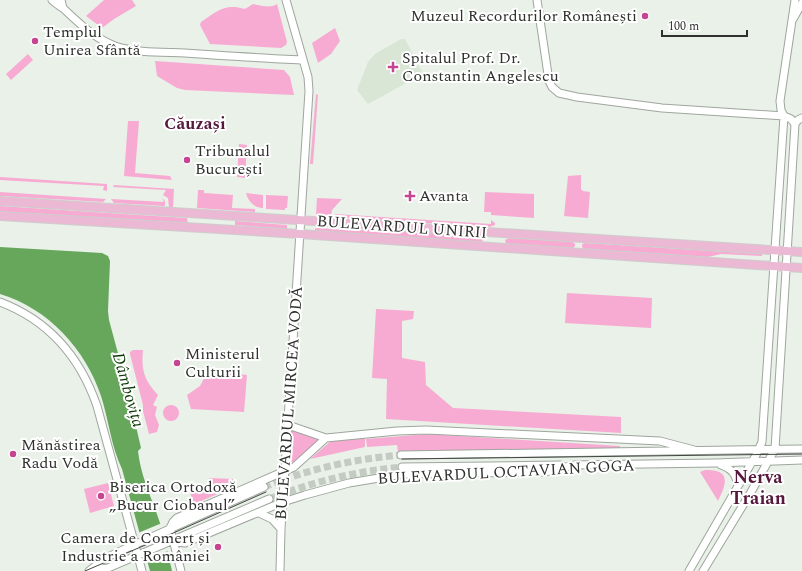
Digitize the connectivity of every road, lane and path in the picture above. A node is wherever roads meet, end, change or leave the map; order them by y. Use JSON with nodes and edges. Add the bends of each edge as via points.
{"nodes":[{"id":1,"x":52,"y":0,"type":"edge"},
{"id":2,"x":61,"y":0,"type":"edge"},
{"id":3,"x":286,"y":0,"type":"edge"},
{"id":4,"x":537,"y":0,"type":"edge"},
{"id":5,"x":795,"y":0,"type":"edge"},
{"id":6,"x":802,"y":3,"type":"edge"},
{"id":7,"x":63,"y":8,"type":"junction"},
{"id":8,"x":790,"y":24,"type":"junction"},
{"id":9,"x":303,"y":60,"type":"junction"},
{"id":10,"x":780,"y":104,"type":"junction"},
{"id":11,"x":772,"y":115,"type":"junction"},
{"id":12,"x":784,"y":116,"type":"junction"},
{"id":13,"x":802,"y":118,"type":"edge"},
{"id":14,"x":795,"y":124,"type":"junction"},
{"id":15,"x":0,"y":201,"type":"edge"},
{"id":16,"x":0,"y":216,"type":"edge"},
{"id":17,"x":301,"y":220,"type":"junction"},
{"id":18,"x":498,"y":233,"type":"junction"},
{"id":19,"x":300,"y":234,"type":"junction"},
{"id":20,"x":579,"y":238,"type":"junction"},
{"id":21,"x":497,"y":248,"type":"junction"},
{"id":22,"x":775,"y":250,"type":"junction"},
{"id":23,"x":787,"y":251,"type":"junction"},
{"id":24,"x":802,"y":252,"type":"edge"},
{"id":25,"x":578,"y":253,"type":"junction"},
{"id":26,"x":774,"y":266,"type":"junction"},
{"id":27,"x":786,"y":267,"type":"junction"},
{"id":28,"x":802,"y":268,"type":"edge"},
{"id":29,"x":0,"y":302,"type":"edge"},
{"id":30,"x":288,"y":425,"type":"junction"},
{"id":31,"x":326,"y":438,"type":"junction"},
{"id":32,"x":775,"y":449,"type":"junction"},
{"id":33,"x":802,"y":449,"type":"edge"},
{"id":34,"x":694,"y":450,"type":"junction"},
{"id":35,"x":759,"y":450,"type":"junction"},
{"id":36,"x":401,"y":454,"type":"tunnel mouth"},
{"id":37,"x":802,"y":460,"type":"edge"},
{"id":38,"x":752,"y":462,"type":"junction"},
{"id":39,"x":769,"y":462,"type":"junction"},
{"id":40,"x":715,"y":463,"type":"junction"},
{"id":41,"x":574,"y":465,"type":"junction"},
{"id":42,"x":402,"y":467,"type":"tunnel mouth"},
{"id":43,"x":285,"y":471,"type":"junction"},
{"id":44,"x":738,"y":486,"type":"junction"},
{"id":45,"x":264,"y":487,"type":"tunnel mouth"},
{"id":46,"x":269,"y":499,"type":"tunnel mouth"},
{"id":47,"x":283,"y":502,"type":"junction"},
{"id":48,"x":259,"y":513,"type":"junction"},
{"id":49,"x":167,"y":530,"type":"junction"},
{"id":50,"x":281,"y":530,"type":"junction"},
{"id":51,"x":170,"y":542,"type":"junction"},
{"id":52,"x":137,"y":543,"type":"junction"},
{"id":53,"x":185,"y":543,"type":"junction"},
{"id":54,"x":141,"y":555,"type":"junction"},
{"id":55,"x":177,"y":557,"type":"junction"},
{"id":56,"x":90,"y":570,"type":"edge"},
{"id":57,"x":142,"y":571,"type":"edge"},
{"id":58,"x":181,"y":571,"type":"edge"},
{"id":59,"x":280,"y":571,"type":"edge"},
{"id":60,"x":689,"y":571,"type":"edge"},
{"id":61,"x":703,"y":571,"type":"edge"}],
"edges":[{"from":1,"to":7,"type":"main road"},
{"from":2,"to":7,"type":"main road"},
{"from":3,"to":9,"type":"main road"},
{"from":4,"to":11,"type":"main road","via":[[549,81],[559,92],[577,97],[650,106]]},
{"from":5,"to":8,"type":"main road"},
{"from":6,"to":8,"type":"main road"},
{"from":7,"to":9,"type":"main road","via":[[92,34],[121,47]]},
{"from":8,"to":10,"type":"main road"},
{"from":9,"to":17,"type":"main road","via":[[310,91]]},
{"from":10,"to":11,"type":"main road"},
{"from":10,"to":12,"type":"main road"},
{"from":11,"to":12,"type":"main road"},
{"from":12,"to":14,"type":"main road"},
{"from":12,"to":22,"type":"main road"},
{"from":13,"to":14,"type":"main road"},
{"from":14,"to":23,"type":"main road"},
{"from":15,"to":17,"type":"main road","name":"BULEVARDUL UNIRII"},
{"from":16,"to":19,"type":"main road","name":"BULEVARDUL UNIRII"},
{"from":17,"to":18,"type":"main road","name":"BULEVARDUL UNIRII"},
{"from":17,"to":19,"type":"main road","name":"BULEVARDUL MIRCEA VODĂ"},
{"from":18,"to":20,"type":"main road","name":"BULEVARDUL UNIRII"},
{"from":18,"to":21,"type":"main road"},
{"from":19,"to":21,"type":"main road","name":"BULEVARDUL UNIRII"},
{"from":19,"to":30,"type":"main road","name":"BULEVARDUL MIRCEA VODĂ"},
{"from":20,"to":22,"type":"main road","name":"BULEVARDUL UNIRII"},
{"from":20,"to":25,"type":"main road"},
{"from":21,"to":25,"type":"main road","name":"BULEVARDUL UNIRII"},
{"from":22,"to":23,"type":"main road","name":"BULEVARDUL UNIRII"},
{"from":22,"to":26,"type":"main road"},
{"from":23,"to":24,"type":"main road","name":"BULEVARDUL UNIRII"},
{"from":23,"to":27,"type":"main road"},
{"from":25,"to":26,"type":"main road","name":"BULEVARDUL UNIRII"},
{"from":26,"to":27,"type":"main road","name":"BULEVARDUL UNIRII"},
{"from":26,"to":35,"type":"main road","via":[[763,438]]},
{"from":27,"to":28,"type":"main road","name":"BULEVARDUL UNIRII"},
{"from":27,"to":32,"type":"main road"},
{"from":29,"to":52,"type":"main road","via":[[26,315],[53,334],[80,368],[97,406]]},
{"from":30,"to":31,"type":"main road"},
{"from":30,"to":43,"type":"main road","name":"BULEVARDUL MIRCEA VODĂ"},
{"from":31,"to":34,"type":"main road","name":"BULEVARDUL OCTAVIAN GOGA","via":[[426,430],[660,441]]},
{"from":31,"to":43,"type":"main road","via":[[294,467]]},
{"from":32,"to":33,"type":"main road","name":"BULEVARDUL OCTAVIAN GOGA"},
{"from":32,"to":35,"type":"main road","name":"BULEVARDUL OCTAVIAN GOGA"},
{"from":32,"to":39,"type":"main road"},
{"from":34,"to":35,"type":"main road","name":"BULEVARDUL OCTAVIAN GOGA"},
{"from":34,"to":36,"type":"main road","name":"BULEVARDUL OCTAVIAN GOGA"},
{"from":35,"to":38,"type":"main road"},
{"from":37,"to":39,"type":"main road","name":"BULEVARDUL OCTAVIAN GOGA"},
{"from":38,"to":39,"type":"main road","name":"BULEVARDUL OCTAVIAN GOGA"},
{"from":38,"to":40,"type":"main road","name":"BULEVARDUL OCTAVIAN GOGA"},
{"from":38,"to":44,"type":"main road"},
{"from":39,"to":61,"type":"main road"},
{"from":40,"to":41,"type":"main road","name":"BULEVARDUL OCTAVIAN GOGA"},
{"from":40,"to":44,"type":"main road","via":[[732,470]]},
{"from":41,"to":42,"type":"main road"},
{"from":41,"to":47,"type":"main road","name":"BULEVARDUL OCTAVIAN GOGA","via":[[545,472],[403,474],[334,486]]},
{"from":43,"to":47,"type":"main road","name":"BULEVARDUL MIRCEA VODĂ"},
{"from":43,"to":49,"type":"main road","via":[[177,518]]},
{"from":44,"to":60,"type":"main road"},
{"from":45,"to":49,"type":"main road"},
{"from":46,"to":51,"type":"main road"},
{"from":47,"to":48,"type":"main road","name":"BULEVARDUL OCTAVIAN GOGA"},
{"from":47,"to":50,"type":"main road","name":"BULEVARDUL MIRCEA VODĂ"},
{"from":48,"to":50,"type":"main road","via":[[272,519]]},
{"from":48,"to":53,"type":"main road","name":"BULEVARDUL OCTAVIAN GOGA"},
{"from":49,"to":51,"type":"main road"},
{"from":49,"to":52,"type":"main road"},
{"from":50,"to":59,"type":"main road","name":"BULEVARDUL MIRCEA VODĂ"},
{"from":51,"to":53,"type":"main road"},
{"from":51,"to":54,"type":"main road"},
{"from":51,"to":55,"type":"main road"},
{"from":52,"to":54,"type":"main road"},
{"from":52,"to":56,"type":"main road","via":[[104,559]]},
{"from":53,"to":55,"type":"main road","via":[[179,548]]},
{"from":54,"to":56,"type":"main road","via":[[108,568]]},
{"from":54,"to":57,"type":"main road"},
{"from":55,"to":58,"type":"main road"}]}
